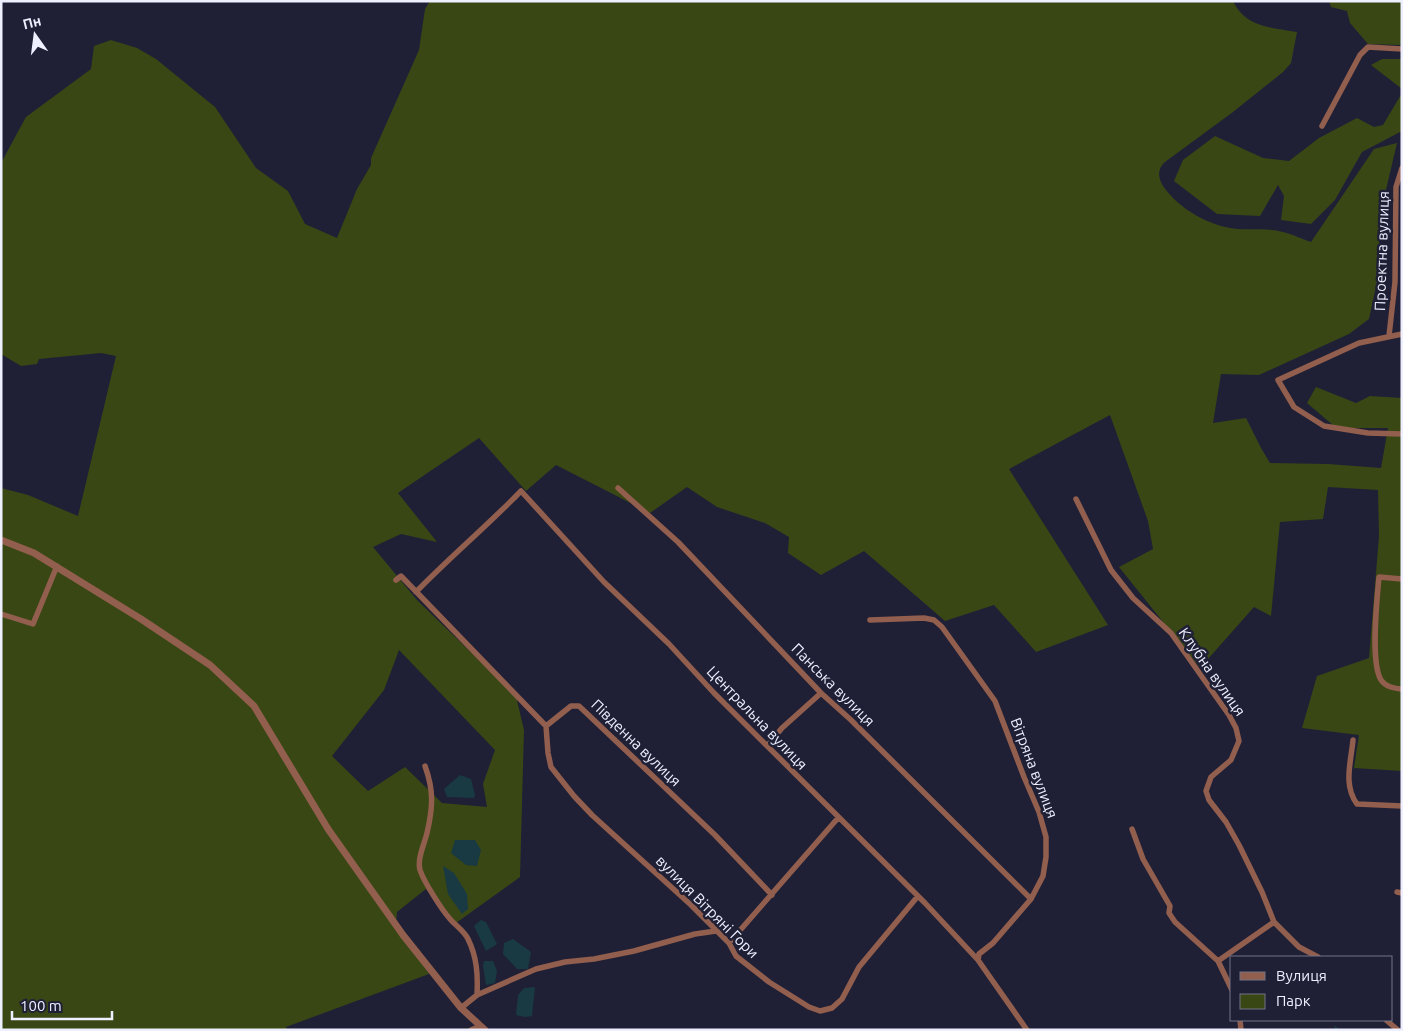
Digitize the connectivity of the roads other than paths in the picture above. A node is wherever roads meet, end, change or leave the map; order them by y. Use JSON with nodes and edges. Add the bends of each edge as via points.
{"nodes":[{"id":1,"x":1402,"y":50,"type":"edge"},
{"id":2,"x":1322,"y":126,"type":"dead end"},
{"id":3,"x":1402,"y":168,"type":"edge"},
{"id":4,"x":1402,"y":334,"type":"edge"},
{"id":5,"x":1389,"y":336,"type":"junction"},
{"id":6,"x":1402,"y":434,"type":"edge"},
{"id":7,"x":618,"y":488,"type":"dead end"},
{"id":8,"x":1076,"y":499,"type":"dead end"},
{"id":9,"x":1,"y":540,"type":"edge"},
{"id":10,"x":57,"y":566,"type":"junction"},
{"id":11,"x":1402,"y":579,"type":"edge"},
{"id":12,"x":396,"y":580,"type":"dead end"},
{"id":13,"x":416,"y":592,"type":"junction"},
{"id":14,"x":1,"y":614,"type":"edge"},
{"id":15,"x":870,"y":620,"type":"dead end"},
{"id":16,"x":1402,"y":689,"type":"edge"},
{"id":17,"x":821,"y":693,"type":"junction"},
{"id":18,"x":546,"y":726,"type":"junction"},
{"id":19,"x":1353,"y":740,"type":"dead end"},
{"id":20,"x":767,"y":746,"type":"junction"},
{"id":21,"x":425,"y":766,"type":"dead end"},
{"id":22,"x":1402,"y":806,"type":"edge"},
{"id":23,"x":838,"y":818,"type":"junction"},
{"id":24,"x":1132,"y":829,"type":"dead end"},
{"id":25,"x":772,"y":895,"type":"junction"},
{"id":26,"x":918,"y":896,"type":"junction"},
{"id":27,"x":1030,"y":899,"type":"junction"},
{"id":28,"x":1274,"y":922,"type":"junction"},
{"id":29,"x":716,"y":931,"type":"junction"},
{"id":30,"x":729,"y":943,"type":"junction"},
{"id":31,"x":1316,"y":956,"type":"edge"},
{"id":32,"x":978,"y":960,"type":"junction"},
{"id":33,"x":1218,"y":961,"type":"junction"},
{"id":34,"x":1230,"y":986,"type":"edge"},
{"id":35,"x":477,"y":995,"type":"junction"},
{"id":36,"x":461,"y":1008,"type":"junction"},
{"id":37,"x":1387,"y":1021,"type":"edge"},
{"id":38,"x":482,"y":1028,"type":"edge"},
{"id":39,"x":471,"y":1030,"type":"edge"},
{"id":40,"x":1027,"y":1030,"type":"edge"},
{"id":41,"x":1398,"y":1030,"type":"edge"}],
"edges":[{"from":1,"to":2,"type":"street","via":[[1368,46]]},
{"from":3,"to":5,"type":"street","name":"Проектна вулиця","via":[[1396,187],[1395,282]]},
{"from":4,"to":5,"type":"street"},
{"from":5,"to":6,"type":"street","via":[[1360,343],[1278,380],[1294,407],[1324,426]]},
{"from":7,"to":17,"type":"street","name":"Панська вулиця","via":[[678,542]]},
{"from":8,"to":28,"type":"street","name":"Клубна вулиця","via":[[1111,570],[1133,598],[1170,633],[1219,699],[1236,728],[1239,741],[1236,751],[1231,760],[1211,776],[1206,791],[1252,871]]},
{"from":9,"to":10,"type":"street","via":[[34,552]]},
{"from":10,"to":14,"type":"street","via":[[33,624]]},
{"from":10,"to":36,"type":"street","via":[[210,665],[254,706],[328,829],[403,935]]},
{"from":11,"to":16,"type":"street","via":[[1379,577],[1376,619],[1381,679],[1391,688]]},
{"from":12,"to":13,"type":"street","via":[[401,576]]},
{"from":13,"to":18,"type":"street"},
{"from":13,"to":20,"type":"street","name":"Центральна вулиця","via":[[521,491],[604,582]]},
{"from":15,"to":27,"type":"street","name":"Вітряна вулиця","via":[[908,617],[934,620],[995,701],[1046,837],[1043,876]]},
{"from":17,"to":20,"type":"street"},
{"from":17,"to":27,"type":"street","name":"Панська вулиця"},
{"from":18,"to":25,"type":"street","name":"Південна вулиця","via":[[571,706],[579,706],[715,835]]},
{"from":18,"to":29,"type":"street","name":"вулиця Вітряні Гори","via":[[550,760],[564,784],[592,815]]},
{"from":19,"to":22,"type":"street","via":[[1348,782],[1357,804]]},
{"from":20,"to":23,"type":"street","name":"Центральна вулиця"},
{"from":21,"to":35,"type":"street","via":[[432,800],[419,860],[420,870],[442,910],[469,940],[476,960]]},
{"from":23,"to":25,"type":"street"},
{"from":23,"to":26,"type":"street","name":"Центральна вулиця"},
{"from":24,"to":33,"type":"street","via":[[1143,859],[1170,906],[1169,913]]},
{"from":25,"to":30,"type":"street"},
{"from":26,"to":30,"type":"street","name":"вулиця Вітряні Гори","via":[[859,967],[842,999],[832,1008],[820,1011],[746,966]]},
{"from":26,"to":32,"type":"street","name":"Центральна вулиця"},
{"from":27,"to":32,"type":"street","name":"Вітряна вулиця","via":[[979,954]]},
{"from":28,"to":31,"type":"street","name":"Клубна вулиця","via":[[1300,947]]},
{"from":28,"to":33,"type":"street"},
{"from":29,"to":30,"type":"street","name":"вулиця Вітряні Гори"},
{"from":29,"to":35,"type":"street","via":[[634,951],[565,962],[536,970]]},
{"from":32,"to":40,"type":"street"},
{"from":33,"to":34,"type":"street"},
{"from":35,"to":36,"type":"street"},
{"from":36,"to":38,"type":"street"},
{"from":37,"to":41,"type":"street"},
{"from":38,"to":39,"type":"street"}]}
